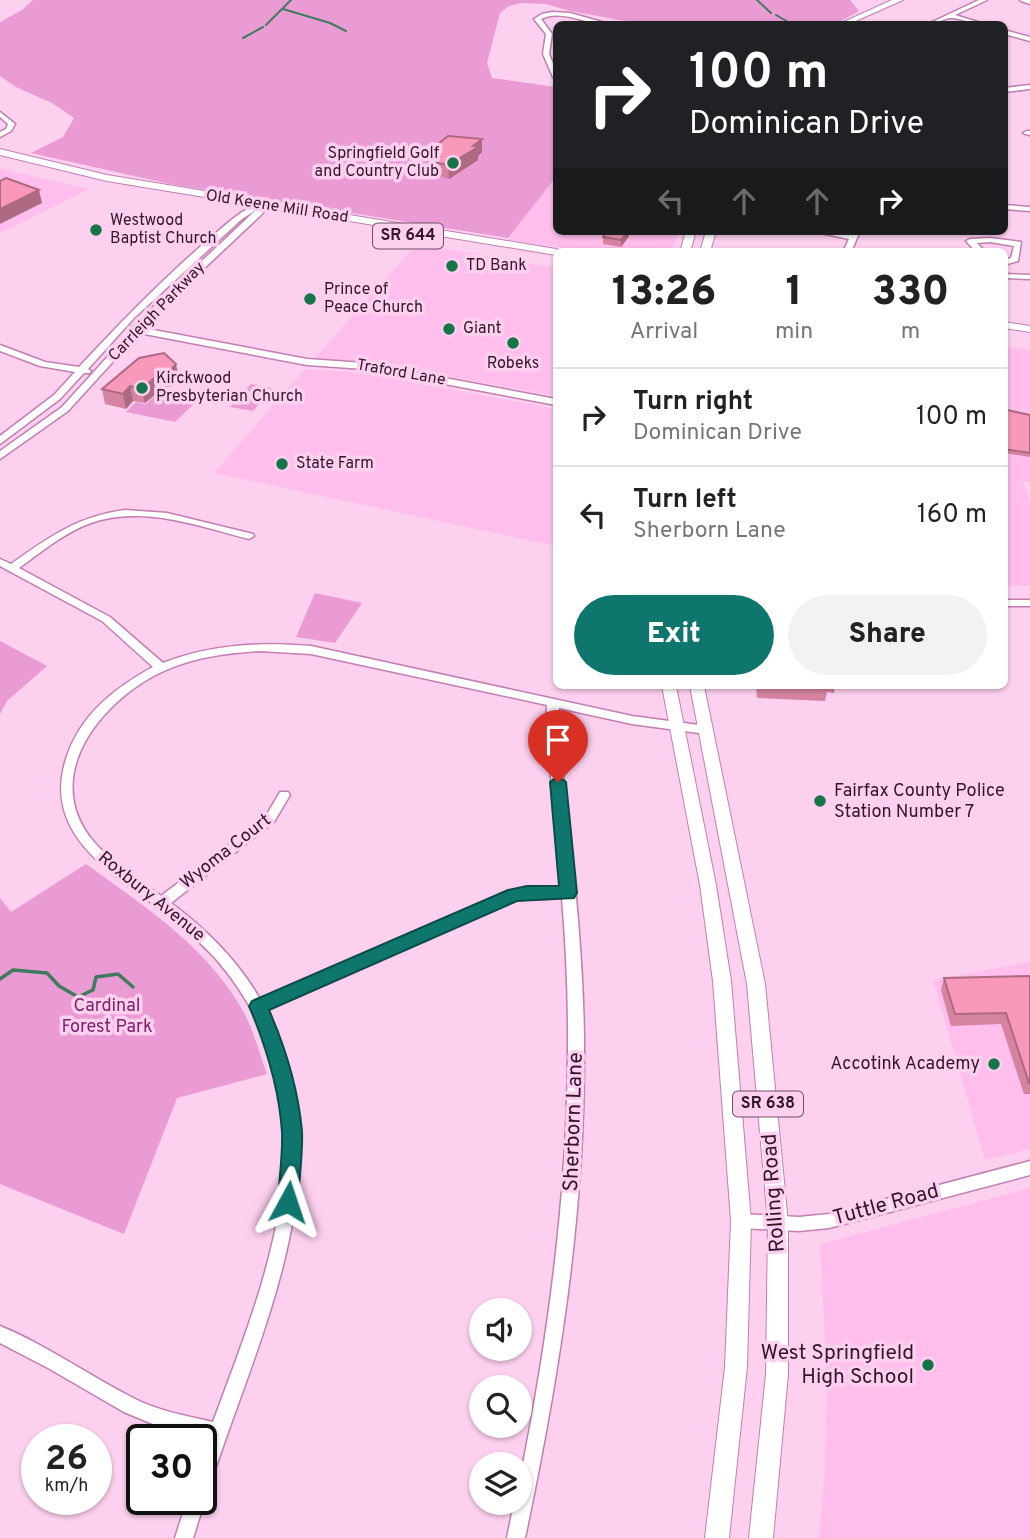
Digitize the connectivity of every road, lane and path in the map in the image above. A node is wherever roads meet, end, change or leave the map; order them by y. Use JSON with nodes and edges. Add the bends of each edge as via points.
{"nodes":[{"id":1,"x":899,"y":0,"type":"edge"},
{"id":2,"x":984,"y":0,"type":"edge"},
{"id":3,"x":1023,"y":0,"type":"edge"},
{"id":4,"x":1030,"y":2,"type":"edge"},
{"id":5,"x":950,"y":16,"type":"junction"},
{"id":6,"x":588,"y":21,"type":"edge"},
{"id":7,"x":851,"y":21,"type":"edge"},
{"id":8,"x":938,"y":21,"type":"edge"},
{"id":9,"x":968,"y":21,"type":"edge"},
{"id":10,"x":1008,"y":33,"type":"edge"},
{"id":11,"x":1030,"y":39,"type":"edge"},
{"id":12,"x":553,"y":70,"type":"edge"},
{"id":13,"x":1030,"y":87,"type":"edge"},
{"id":14,"x":1008,"y":90,"type":"edge"},
{"id":15,"x":0,"y":114,"type":"edge"},
{"id":16,"x":0,"y":135,"type":"edge"},
{"id":17,"x":0,"y":152,"type":"edge"},
{"id":18,"x":0,"y":161,"type":"edge"},
{"id":19,"x":1008,"y":207,"type":"edge"},
{"id":20,"x":261,"y":208,"type":"junction"},
{"id":21,"x":249,"y":209,"type":"junction"},
{"id":22,"x":1030,"y":209,"type":"edge"},
{"id":23,"x":977,"y":248,"type":"edge"},
{"id":24,"x":553,"y":252,"type":"edge"},
{"id":25,"x":553,"y":259,"type":"edge"},
{"id":26,"x":1008,"y":262,"type":"edge"},
{"id":27,"x":1008,"y":276,"type":"edge"},
{"id":28,"x":1030,"y":277,"type":"edge"},
{"id":29,"x":1008,"y":326,"type":"edge"},
{"id":30,"x":121,"y":327,"type":"junction"},
{"id":31,"x":137,"y":329,"type":"junction"},
{"id":32,"x":1030,"y":329,"type":"edge"},
{"id":33,"x":1008,"y":336,"type":"edge"},
{"id":34,"x":1030,"y":340,"type":"edge"},
{"id":35,"x":0,"y":348,"type":"edge"},
{"id":36,"x":82,"y":370,"type":"junction"},
{"id":37,"x":99,"y":373,"type":"junction"},
{"id":38,"x":553,"y":401,"type":"edge"},
{"id":39,"x":0,"y":442,"type":"edge"},
{"id":40,"x":0,"y":456,"type":"edge"},
{"id":41,"x":249,"y":536,"type":"dead end"},
{"id":42,"x":0,"y":562,"type":"edge"},
{"id":43,"x":12,"y":568,"type":"junction"},
{"id":44,"x":1008,"y":603,"type":"edge"},
{"id":45,"x":1030,"y":603,"type":"edge"},
{"id":46,"x":161,"y":668,"type":"junction"},
{"id":47,"x":670,"y":689,"type":"edge"},
{"id":48,"x":698,"y":689,"type":"edge"},
{"id":49,"x":553,"y":703,"type":"junction"},
{"id":50,"x":677,"y":726,"type":"junction"},
{"id":51,"x":706,"y":730,"type":"junction"},
{"id":52,"x":284,"y":795,"type":"dead end"},
{"id":53,"x":568,"y":893,"type":"junction"},
{"id":54,"x":161,"y":903,"type":"junction"},
{"id":55,"x":258,"y":1006,"type":"junction"},
{"id":56,"x":1030,"y":1168,"type":"edge"},
{"id":57,"x":741,"y":1221,"type":"junction"},
{"id":58,"x":778,"y":1223,"type":"junction"},
{"id":59,"x":0,"y":1334,"type":"edge"},
{"id":60,"x":184,"y":1424,"type":"edge"},
{"id":61,"x":217,"y":1432,"type":"edge"},
{"id":62,"x":192,"y":1515,"type":"edge"},
{"id":63,"x":184,"y":1538,"type":"edge"},
{"id":64,"x":516,"y":1538,"type":"edge"},
{"id":65,"x":717,"y":1538,"type":"edge"},
{"id":66,"x":761,"y":1538,"type":"edge"}],
"edges":[{"from":1,"to":7,"type":"main road"},
{"from":2,"to":5,"type":"street"},
{"from":3,"to":4,"type":"street"},
{"from":5,"to":8,"type":"street"},
{"from":5,"to":9,"type":"street"},
{"from":6,"to":12,"type":"street","via":[[561,15],[537,19],[548,27],[551,37],[546,54]]},
{"from":10,"to":11,"type":"street"},
{"from":13,"to":14,"type":"street"},
{"from":15,"to":16,"type":"street","via":[[12,124]]},
{"from":17,"to":20,"type":"main road","name":"Old Keene Mill Road","number":"SR 644"},
{"from":18,"to":21,"type":"main road","name":"Old Keene Mill Road","number":"SR 644","via":[[97,184]]},
{"from":19,"to":22,"type":"street"},
{"from":20,"to":21,"type":"main road","name":"Old Keene Mill Road","number":"SR 644"},
{"from":20,"to":24,"type":"main road","name":"Old Keene Mill Road","number":"SR 644"},
{"from":20,"to":25,"type":"main road","name":"Old Keene Mill Road","number":"SR 644"},
{"from":20,"to":31,"type":"street","name":"Carrleigh Parkway"},
{"from":21,"to":30,"type":"street","name":"Carrleigh Parkway"},
{"from":23,"to":26,"type":"street","via":[[970,241],[1018,244],[1015,259]]},
{"from":27,"to":28,"type":"street"},
{"from":29,"to":32,"type":"main road"},
{"from":30,"to":31,"type":"street","name":"Traford Lane"},
{"from":30,"to":36,"type":"street","name":"Carrleigh Parkway"},
{"from":31,"to":37,"type":"street","name":"Carrleigh Parkway"},
{"from":31,"to":38,"type":"street","name":"Traford Lane"},
{"from":33,"to":34,"type":"main road"},
{"from":35,"to":36,"type":"street","via":[[43,364]]},
{"from":36,"to":37,"type":"street"},
{"from":36,"to":39,"type":"street","name":"Carrleigh Parkway","via":[[46,408]]},
{"from":37,"to":40,"type":"street","name":"Carrleigh Parkway","via":[[62,411]]},
{"from":41,"to":43,"type":"street","via":[[148,513],[117,513],[82,523]]},
{"from":42,"to":43,"type":"street"},
{"from":43,"to":46,"type":"street","via":[[106,619]]},
{"from":44,"to":45,"type":"street"},
{"from":46,"to":49,"type":"street","name":"Roxbury Avenue","via":[[219,650],[273,645]]},
{"from":46,"to":54,"type":"street","name":"Roxbury Avenue","via":[[122,691],[94,717],[75,748],[67,781],[71,814],[86,842]]},
{"from":47,"to":50,"type":"main road","name":"Rolling Road","number":"SR 638"},
{"from":48,"to":51,"type":"main road","name":"Rolling Road","number":"SR 638"},
{"from":49,"to":50,"type":"street","name":"Roxbury Avenue"},
{"from":49,"to":53,"type":"street","name":"Sherborn Lane"},
{"from":50,"to":51,"type":"street","name":"Roxbury Avenue"},
{"from":50,"to":57,"type":"main road","name":"Rolling Road","number":"SR 638","via":[[722,981]]},
{"from":51,"to":58,"type":"main road","name":"Rolling Road","number":"SR 638","via":[[756,984]]},
{"from":52,"to":54,"type":"street","name":"Wyoma Court","via":[[270,819]]},
{"from":53,"to":55,"type":"street","via":[[514,895]]},
{"from":53,"to":64,"type":"street","name":"Sherborn Lane","via":[[577,1049],[568,1229],[536,1450]]},
{"from":54,"to":55,"type":"street","name":"Roxbury Avenue","via":[[218,953]]},
{"from":55,"to":61,"type":"street","name":"Roxbury Avenue","via":[[286,1088],[292,1133],[291,1180],[275,1268]]},
{"from":56,"to":58,"type":"street","name":"Tuttle Road","via":[[829,1221]]},
{"from":57,"to":58,"type":"street","name":"Tuttle Road"},
{"from":57,"to":65,"type":"main road","name":"Rolling Road","number":"SR 638","via":[[736,1367]]},
{"from":58,"to":66,"type":"main road","name":"Rolling Road","number":"SR 638","via":[[777,1374]]},
{"from":59,"to":60,"type":"street","via":[[130,1406]]},
{"from":62,"to":63,"type":"street"}]}
